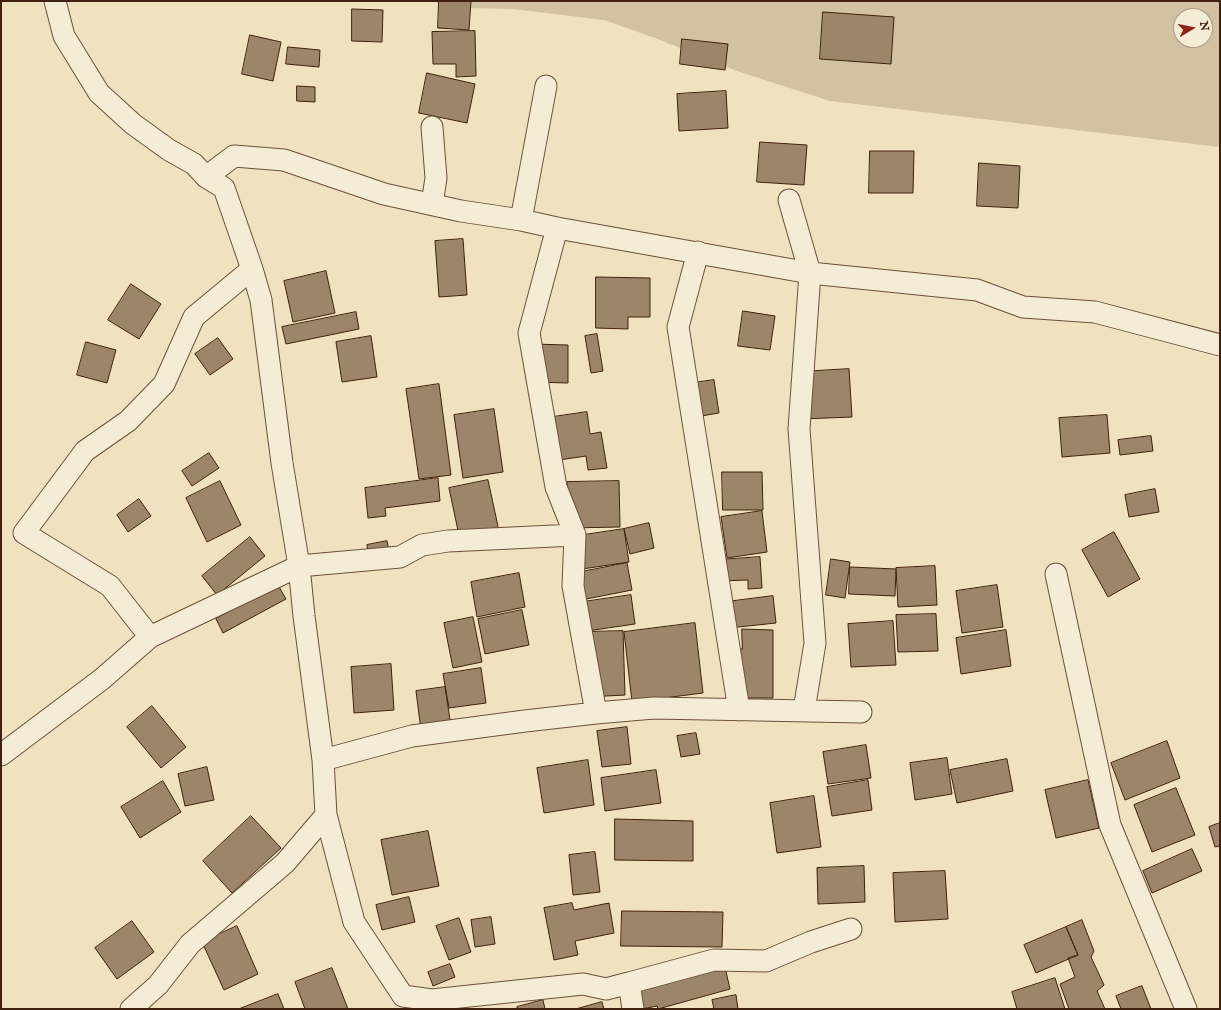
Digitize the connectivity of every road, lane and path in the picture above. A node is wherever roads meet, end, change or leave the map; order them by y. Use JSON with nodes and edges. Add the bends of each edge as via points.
{"nodes":[{"id":1,"x":55,"y":1,"type":"edge"},
{"id":2,"x":546,"y":86,"type":"dead end"},
{"id":3,"x":432,"y":127,"type":"dead end"},
{"id":4,"x":206,"y":178,"type":"junction"},
{"id":5,"x":789,"y":200,"type":"dead end"},
{"id":6,"x":432,"y":204,"type":"junction"},
{"id":7,"x":521,"y":220,"type":"junction"},
{"id":8,"x":557,"y":228,"type":"junction"},
{"id":9,"x":698,"y":252,"type":"junction"},
{"id":10,"x":252,"y":269,"type":"junction"},
{"id":11,"x":810,"y":273,"type":"junction"},
{"id":12,"x":1220,"y":345,"type":"edge"},
{"id":13,"x":575,"y":535,"type":"junction"},
{"id":14,"x":299,"y":566,"type":"junction"},
{"id":15,"x":1056,"y":574,"type":"dead end"},
{"id":16,"x":150,"y":637,"type":"junction"},
{"id":17,"x":739,"y":710,"type":"junction"},
{"id":18,"x":804,"y":710,"type":"junction"},
{"id":19,"x":861,"y":712,"type":"dead end"},
{"id":20,"x":596,"y":713,"type":"junction"},
{"id":21,"x":1,"y":755,"type":"edge"},
{"id":22,"x":323,"y":760,"type":"junction"},
{"id":23,"x":326,"y":815,"type":"junction"},
{"id":24,"x":851,"y":929,"type":"dead end"},
{"id":25,"x":629,"y":983,"type":"junction"},
{"id":26,"x":402,"y":1003,"type":"edge"},
{"id":27,"x":131,"y":1009,"type":"edge"},
{"id":28,"x":633,"y":1009,"type":"edge"},
{"id":29,"x":1186,"y":1009,"type":"edge"}],
"edges":[{"from":1,"to":4,"type":"street","via":[[64,36],[99,93],[133,124],[169,150],[194,164]]},
{"from":2,"to":7,"type":"street"},
{"from":3,"to":6,"type":"street","via":[[436,178]]},
{"from":4,"to":6,"type":"street","via":[[234,156],[284,160],[384,194]]},
{"from":4,"to":10,"type":"street","via":[[224,188]]},
{"from":5,"to":11,"type":"street"},
{"from":6,"to":7,"type":"street"},
{"from":7,"to":8,"type":"street"},
{"from":8,"to":9,"type":"street"},
{"from":8,"to":13,"type":"street","via":[[529,333],[556,487]]},
{"from":9,"to":11,"type":"street"},
{"from":9,"to":17,"type":"street","via":[[678,328]]},
{"from":10,"to":14,"type":"street","via":[[261,300],[282,463]]},
{"from":10,"to":16,"type":"street","via":[[194,317],[164,384],[128,421],[85,451],[24,532],[110,586]]},
{"from":11,"to":12,"type":"street","via":[[977,290],[1023,307],[1095,312]]},
{"from":11,"to":18,"type":"street","via":[[799,429],[815,643]]},
{"from":13,"to":14,"type":"street","via":[[448,542],[422,545],[400,557]]},
{"from":13,"to":20,"type":"street","via":[[573,586]]},
{"from":14,"to":16,"type":"street"},
{"from":14,"to":22,"type":"street"},
{"from":15,"to":29,"type":"street","via":[[1110,825]]},
{"from":16,"to":21,"type":"street","via":[[102,679]]},
{"from":17,"to":18,"type":"street"},
{"from":17,"to":20,"type":"street","via":[[654,708]]},
{"from":18,"to":19,"type":"street"},
{"from":20,"to":22,"type":"street","via":[[412,736]]},
{"from":22,"to":23,"type":"street"},
{"from":23,"to":26,"type":"street","via":[[354,922]]},
{"from":23,"to":27,"type":"street","via":[[285,863],[190,944],[158,986]]},
{"from":24,"to":25,"type":"street","via":[[766,961],[714,960]]},
{"from":25,"to":26,"type":"street","via":[[606,988],[583,984]]},
{"from":25,"to":28,"type":"street"}]}
